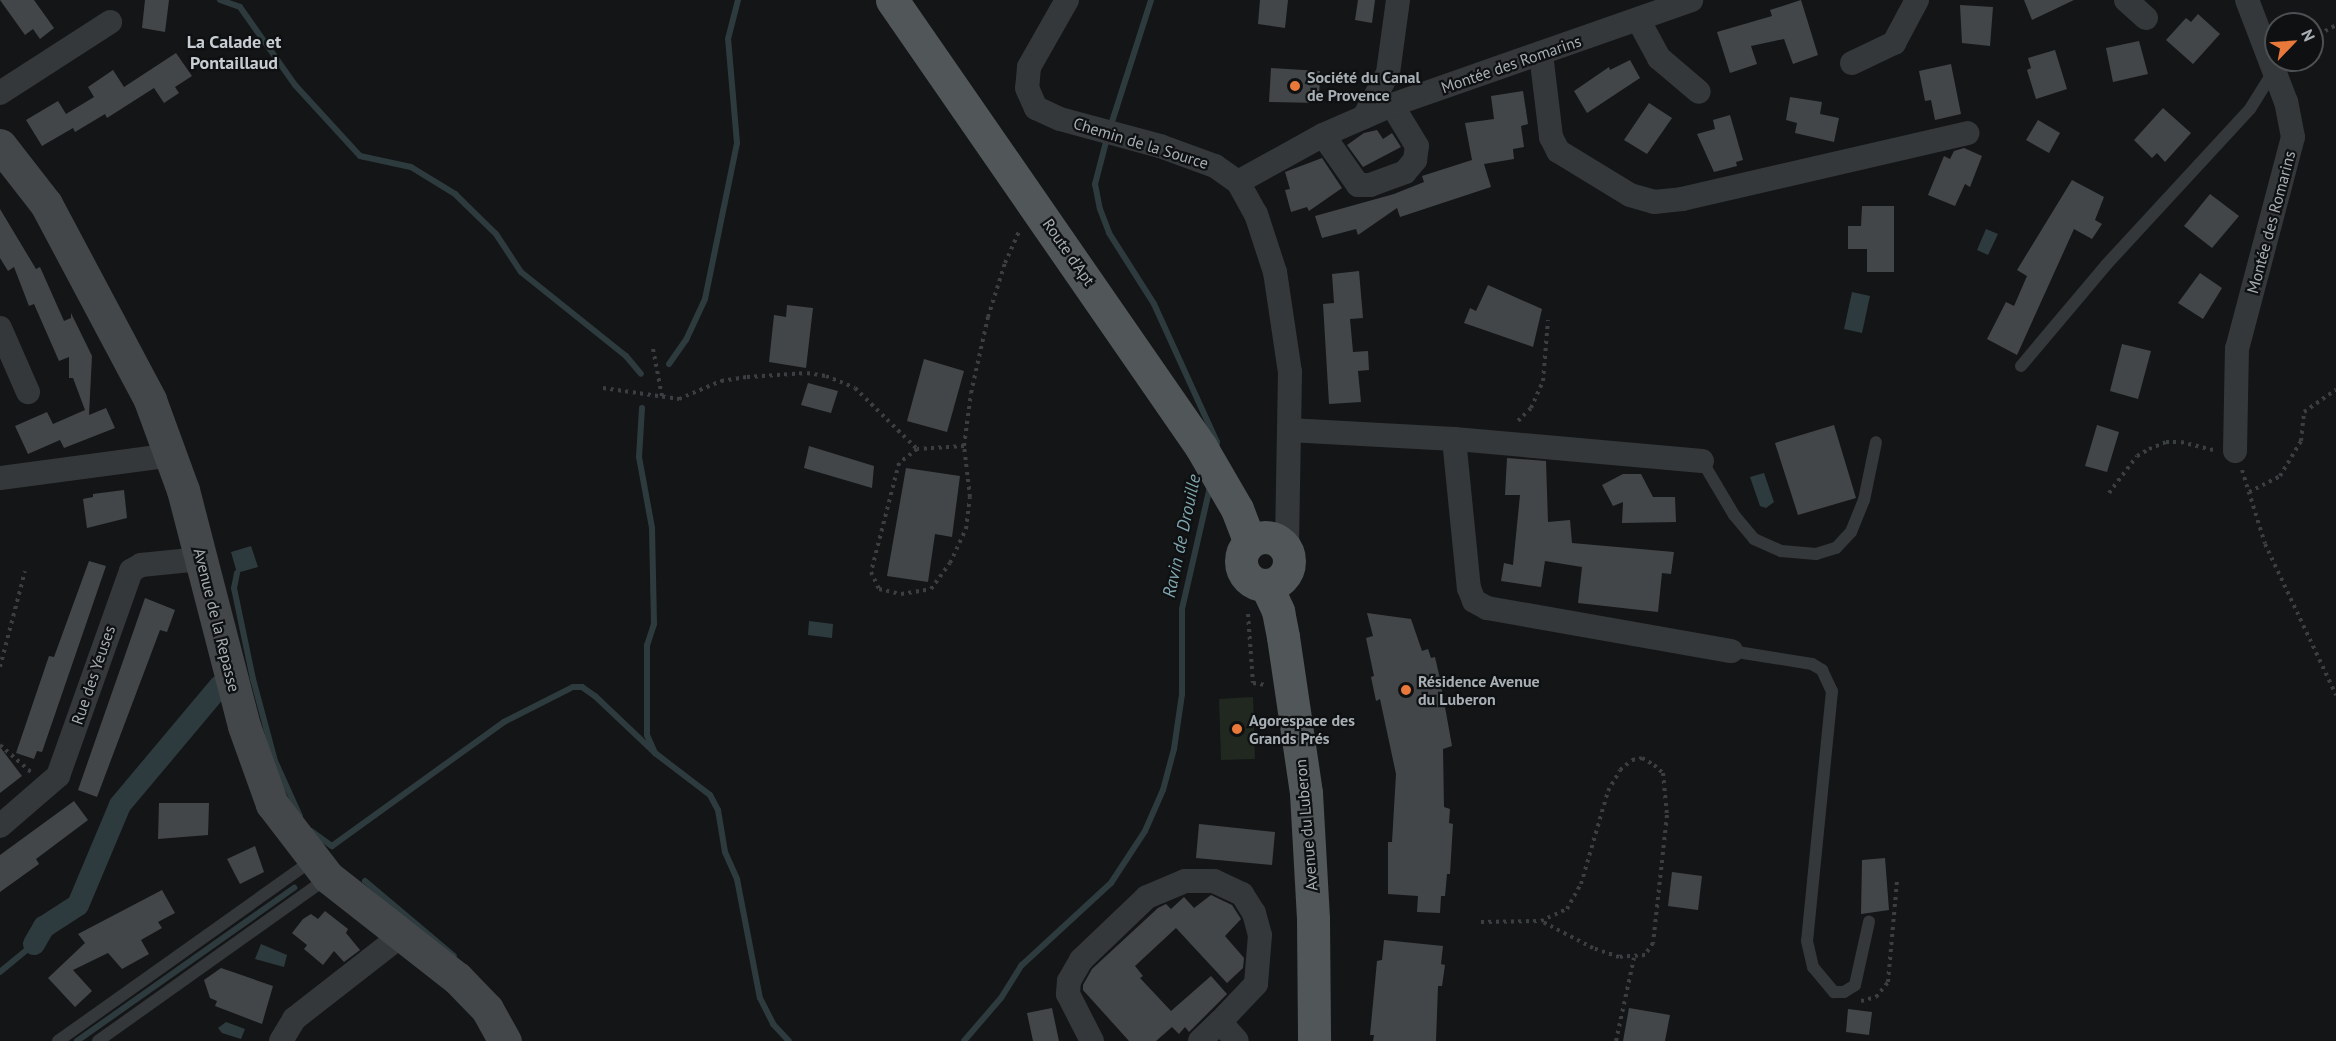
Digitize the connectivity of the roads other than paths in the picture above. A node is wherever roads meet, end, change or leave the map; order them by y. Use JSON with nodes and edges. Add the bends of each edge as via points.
{"nodes":[{"id":1,"x":892,"y":0,"type":"edge"},
{"id":2,"x":1067,"y":0,"type":"edge"},
{"id":3,"x":1398,"y":0,"type":"edge"},
{"id":4,"x":1691,"y":0,"type":"edge"},
{"id":5,"x":1917,"y":0,"type":"edge"},
{"id":6,"x":2126,"y":0,"type":"edge"},
{"id":7,"x":2247,"y":0,"type":"edge"},
{"id":8,"x":2146,"y":18,"type":"dead end"},
{"id":9,"x":1639,"y":21,"type":"junction"},
{"id":10,"x":110,"y":22,"type":"dead end"},
{"id":11,"x":2264,"y":47,"type":"edge"},
{"id":12,"x":1541,"y":54,"type":"junction"},
{"id":13,"x":1852,"y":63,"type":"dead end"},
{"id":14,"x":2273,"y":72,"type":"joint"},
{"id":15,"x":1699,"y":92,"type":"dead end"},
{"id":16,"x":0,"y":93,"type":"edge"},
{"id":17,"x":1392,"y":105,"type":"junction"},
{"id":18,"x":1364,"y":117,"type":"junction"},
{"id":19,"x":1967,"y":133,"type":"dead end"},
{"id":20,"x":1323,"y":135,"type":"junction"},
{"id":21,"x":0,"y":145,"type":"edge"},
{"id":22,"x":1238,"y":182,"type":"junction"},
{"id":23,"x":0,"y":328,"type":"edge"},
{"id":24,"x":2021,"y":366,"type":"dead end"},
{"id":25,"x":28,"y":392,"type":"dead end"},
{"id":26,"x":1289,"y":430,"type":"junction"},
{"id":27,"x":1455,"y":439,"type":"junction"},
{"id":28,"x":1876,"y":442,"type":"dead end"},
{"id":29,"x":2235,"y":451,"type":"road end"},
{"id":30,"x":172,"y":455,"type":"junction"},
{"id":31,"x":1702,"y":461,"type":"joint"},
{"id":32,"x":0,"y":478,"type":"edge"},
{"id":33,"x":1273,"y":557,"type":"junction"},
{"id":34,"x":201,"y":559,"type":"junction"},
{"id":35,"x":1731,"y":651,"type":"joint"},
{"id":36,"x":0,"y":826,"type":"edge"},
{"id":37,"x":321,"y":868,"type":"junction"},
{"id":38,"x":1869,"y":922,"type":"dead end"},
{"id":39,"x":402,"y":935,"type":"junction"},
{"id":40,"x":1220,"y":1022,"type":"junction"},
{"id":41,"x":57,"y":1041,"type":"edge"},
{"id":42,"x":98,"y":1041,"type":"edge"},
{"id":43,"x":281,"y":1041,"type":"edge"},
{"id":44,"x":505,"y":1041,"type":"edge"},
{"id":45,"x":1092,"y":1041,"type":"edge"},
{"id":46,"x":1200,"y":1041,"type":"edge"},
{"id":47,"x":1237,"y":1041,"type":"edge"},
{"id":48,"x":1314,"y":1041,"type":"edge"}],
"edges":[{"from":1,"to":33,"type":"main road","name":"Route d'Apt","via":[[1034,202]]},
{"from":2,"to":22,"type":"street","name":"Chemin de la Source","via":[[1032,60],[1027,88],[1036,108],[1060,119],[1160,146],[1215,166]]},
{"from":3,"to":18,"type":"street","via":[[1388,73]]},
{"from":4,"to":9,"type":"street","name":"Montée des Romarins"},
{"from":5,"to":13,"type":"street","via":[[1894,43]]},
{"from":6,"to":8,"type":"street"},
{"from":7,"to":11,"type":"street","name":"Montée des Romarins"},
{"from":9,"to":12,"type":"street","name":"Montée des Romarins"},
{"from":9,"to":15,"type":"street","via":[[1659,58]]},
{"from":10,"to":16,"type":"street"},
{"from":12,"to":17,"type":"street","name":"Montée des Romarins"},
{"from":12,"to":19,"type":"street","via":[[1551,137],[1558,151],[1630,195],[1654,202],[1682,199]]},
{"from":14,"to":24,"type":"lane","via":[[2250,109],[2106,265]]},
{"from":14,"to":29,"type":"street","name":"Montée des Romarins","via":[[2292,121],[2293,137],[2237,349]]},
{"from":17,"to":18,"type":"street","name":"Montée des Romarins"},
{"from":17,"to":20,"type":"street","via":[[1417,150],[1410,168],[1396,176],[1370,185],[1358,184]]},
{"from":18,"to":20,"type":"street","name":"Montée des Romarins"},
{"from":20,"to":22,"type":"street","name":"Montée des Romarins"},
{"from":21,"to":30,"type":"street","name":"Avenue de la Repasse","via":[[35,187],[97,295],[138,374]]},
{"from":22,"to":26,"type":"street","name":"Chemin de la Source","via":[[1256,214],[1275,273],[1290,372]]},
{"from":23,"to":25,"type":"street"},
{"from":26,"to":27,"type":"street"},
{"from":26,"to":33,"type":"street","name":"Chemin de la Source"},
{"from":27,"to":31,"type":"street"},
{"from":27,"to":35,"type":"street","via":[[1469,588],[1479,604]]},
{"from":28,"to":31,"type":"lane","via":[[1864,500],[1851,532],[1836,548],[1816,554],[1781,551],[1754,539],[1734,515]]},
{"from":30,"to":32,"type":"street"},
{"from":30,"to":34,"type":"street","name":"Avenue de la Repasse"},
{"from":33,"to":48,"type":"main road","name":"Avenue du Luberon","via":[[1307,803]]},
{"from":34,"to":36,"type":"street","name":"Rue des Yeuses","via":[[141,565],[131,571],[57,776]]},
{"from":34,"to":37,"type":"street","name":"Avenue de la Repasse","via":[[262,784],[286,826]]},
{"from":35,"to":38,"type":"lane","via":[[1812,664],[1822,670],[1833,691],[1807,941],[1813,967],[1834,992],[1844,992],[1855,985]]},
{"from":37,"to":39,"type":"street","name":"Avenue de la Repasse"},
{"from":37,"to":41,"type":"lane"},
{"from":37,"to":42,"type":"lane"},
{"from":39,"to":43,"type":"street","via":[[294,1019]]},
{"from":39,"to":44,"type":"street","name":"Avenue de la Repasse","via":[[473,993]]},
{"from":40,"to":45,"type":"street","via":[[1256,984],[1260,935],[1254,913],[1242,894],[1223,883],[1185,881],[1139,903],[1081,960],[1069,981],[1068,994]]},
{"from":40,"to":46,"type":"street"},
{"from":40,"to":47,"type":"street"}]}
